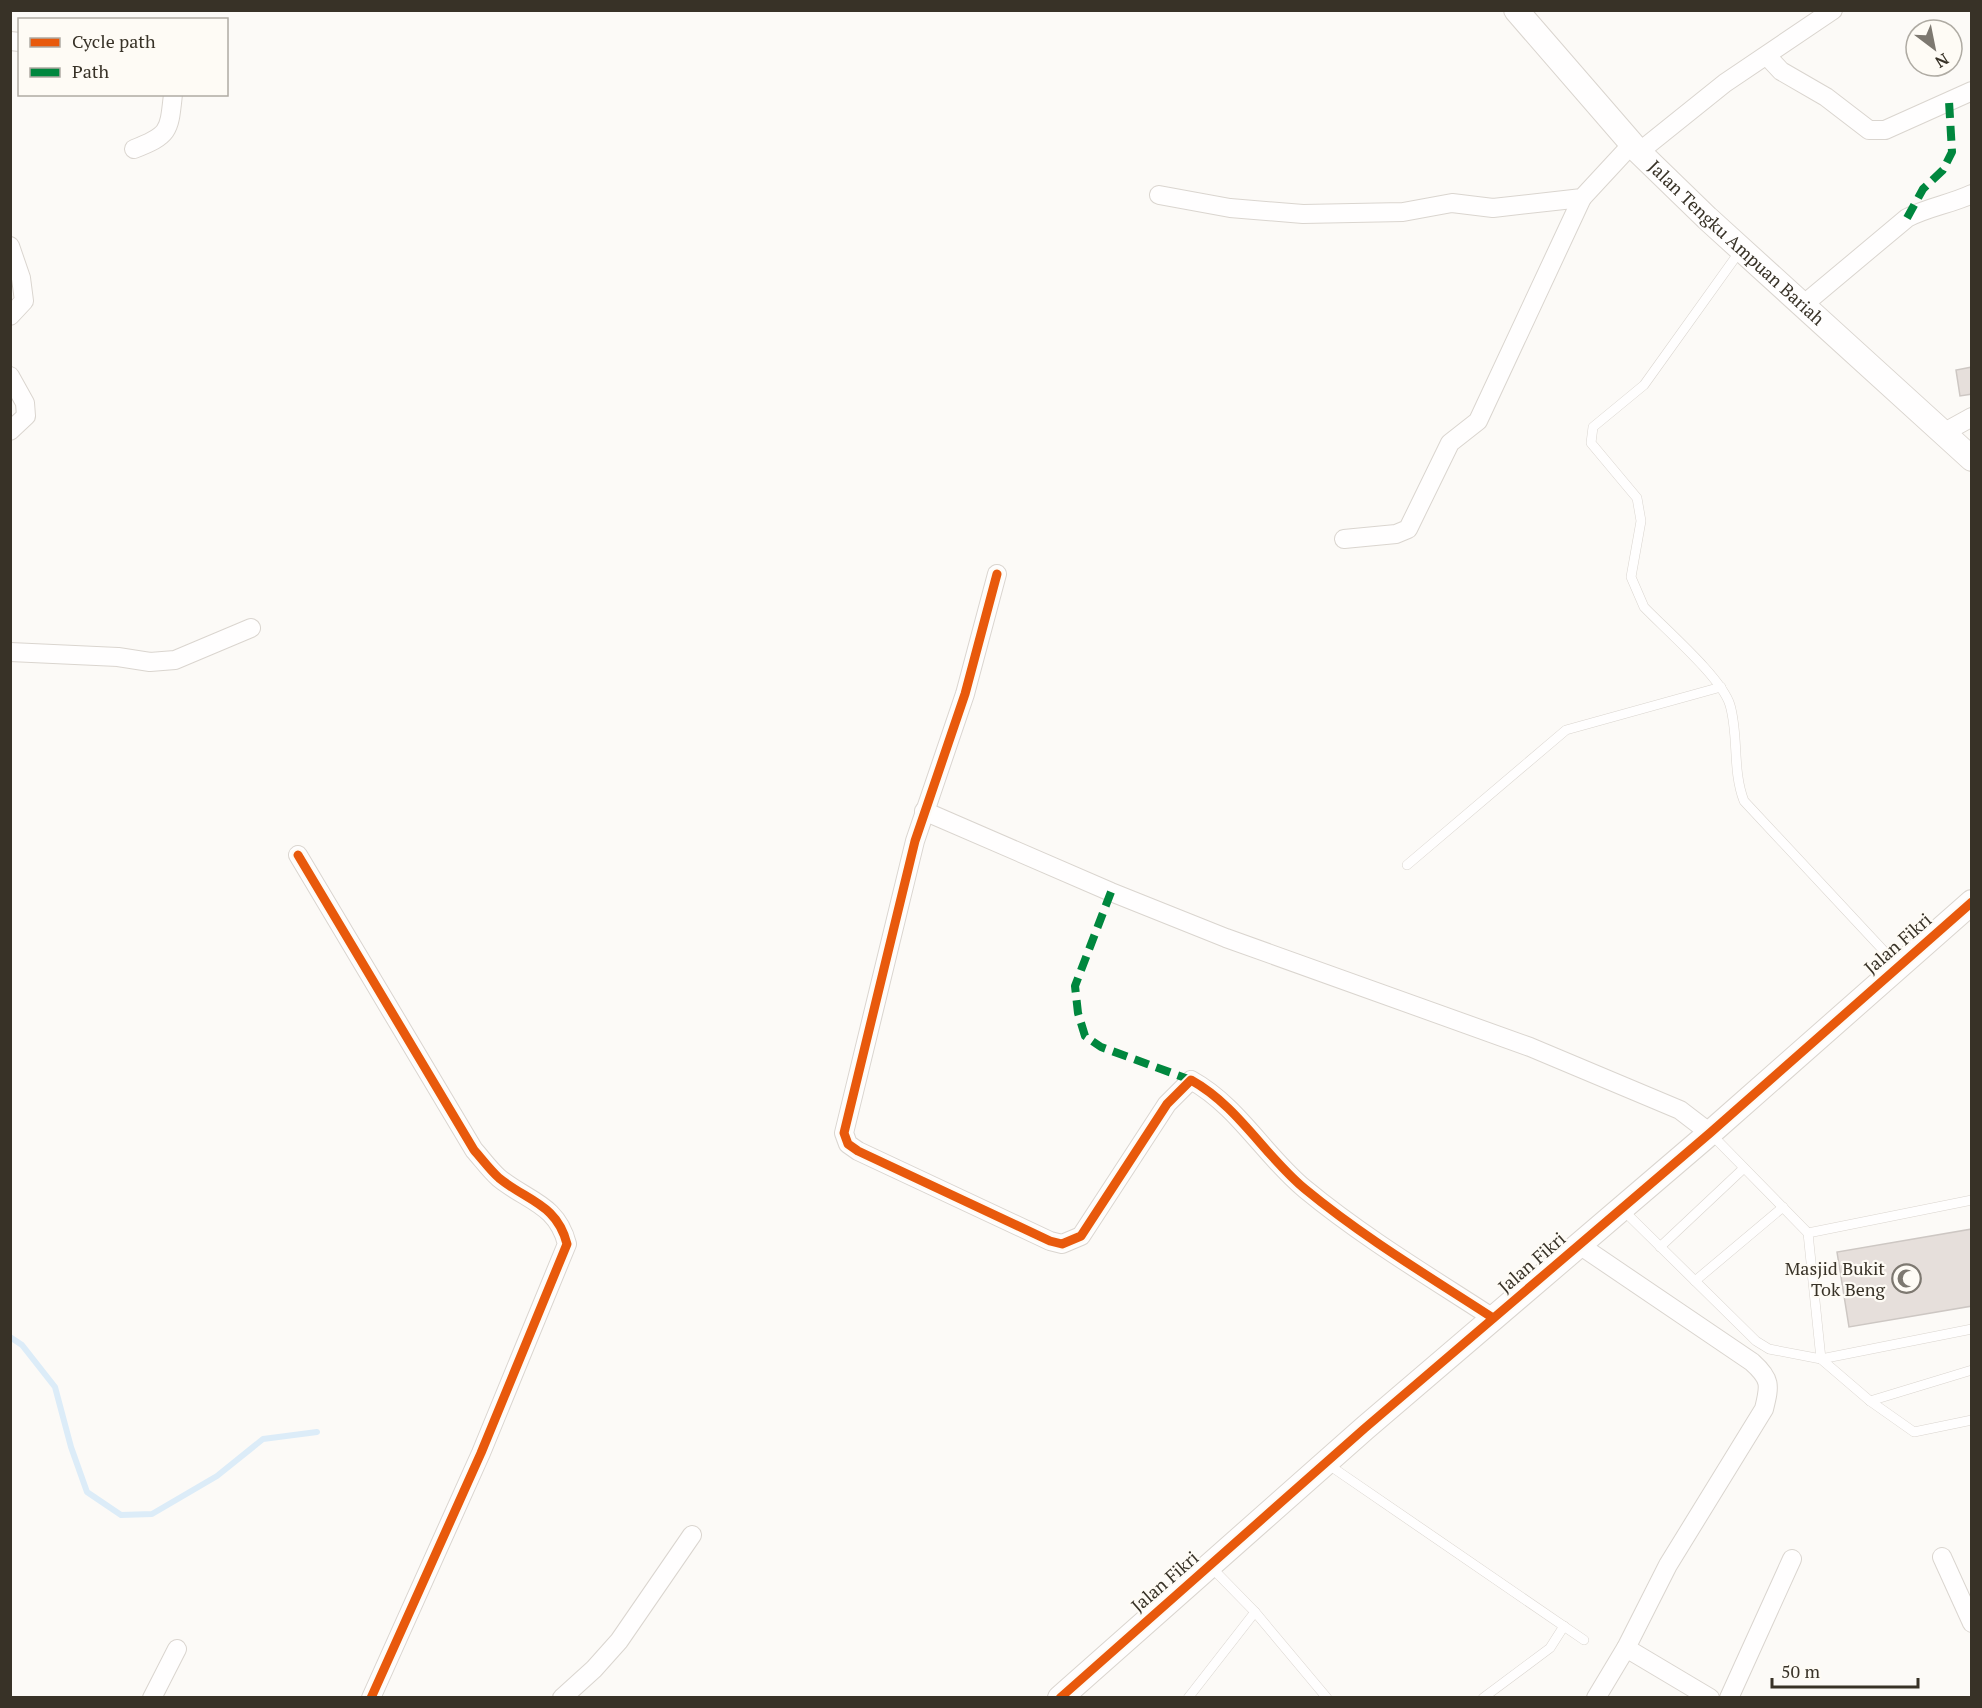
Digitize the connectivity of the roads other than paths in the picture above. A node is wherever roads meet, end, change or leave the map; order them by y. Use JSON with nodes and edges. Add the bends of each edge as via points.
{"nodes":[{"id":1,"x":1516,"y":10,"type":"edge"},
{"id":2,"x":1833,"y":10,"type":"edge"},
{"id":3,"x":1767,"y":56,"type":"junction"},
{"id":4,"x":1971,"y":91,"type":"edge"},
{"id":5,"x":173,"y":96,"type":"edge"},
{"id":6,"x":1636,"y":148,"type":"junction"},
{"id":7,"x":134,"y":149,"type":"dead end"},
{"id":8,"x":1971,"y":194,"type":"edge"},
{"id":9,"x":1159,"y":195,"type":"dead end"},
{"id":10,"x":1582,"y":198,"type":"junction"},
{"id":11,"x":10,"y":246,"type":"edge"},
{"id":12,"x":1741,"y":249,"type":"junction"},
{"id":13,"x":1803,"y":305,"type":"junction"},
{"id":14,"x":10,"y":316,"type":"edge"},
{"id":15,"x":10,"y":376,"type":"edge"},
{"id":16,"x":1971,"y":417,"type":"edge"},
{"id":17,"x":10,"y":431,"type":"edge"},
{"id":18,"x":1943,"y":433,"type":"junction"},
{"id":19,"x":1971,"y":459,"type":"edge"},
{"id":20,"x":1344,"y":539,"type":"dead end"},
{"id":21,"x":997,"y":574,"type":"dead end"},
{"id":22,"x":251,"y":628,"type":"dead end"},
{"id":23,"x":10,"y":652,"type":"edge"},
{"id":24,"x":1721,"y":687,"type":"junction"},
{"id":25,"x":924,"y":811,"type":"junction"},
{"id":26,"x":298,"y":855,"type":"dead end"},
{"id":27,"x":1407,"y":865,"type":"dead end"},
{"id":28,"x":1971,"y":902,"type":"edge"},
{"id":29,"x":1898,"y":966,"type":"junction"},
{"id":30,"x":1710,"y":1133,"type":"junction"},
{"id":31,"x":1744,"y":1168,"type":"junction"},
{"id":32,"x":1971,"y":1200,"type":"edge"},
{"id":33,"x":1783,"y":1207,"type":"junction"},
{"id":34,"x":1620,"y":1208,"type":"junction"},
{"id":35,"x":1808,"y":1233,"type":"junction"},
{"id":36,"x":1578,"y":1244,"type":"junction"},
{"id":37,"x":1660,"y":1247,"type":"junction"},
{"id":38,"x":1695,"y":1281,"type":"junction"},
{"id":39,"x":1493,"y":1318,"type":"junction"},
{"id":40,"x":1971,"y":1329,"type":"edge"},
{"id":41,"x":1821,"y":1359,"type":"junction"},
{"id":42,"x":1971,"y":1370,"type":"edge"},
{"id":43,"x":1870,"y":1401,"type":"junction"},
{"id":44,"x":1971,"y":1420,"type":"edge"},
{"id":45,"x":1326,"y":1464,"type":"junction"},
{"id":46,"x":692,"y":1534,"type":"dead end"},
{"id":47,"x":1942,"y":1557,"type":"dead end"},
{"id":48,"x":1792,"y":1559,"type":"dead end"},
{"id":49,"x":1210,"y":1565,"type":"junction"},
{"id":50,"x":1255,"y":1612,"type":"junction"},
{"id":51,"x":1971,"y":1623,"type":"edge"},
{"id":52,"x":1564,"y":1626,"type":"junction"},
{"id":53,"x":1584,"y":1640,"type":"dead end"},
{"id":54,"x":1626,"y":1648,"type":"junction"},
{"id":55,"x":177,"y":1649,"type":"dead end"},
{"id":56,"x":152,"y":1698,"type":"edge"},
{"id":57,"x":371,"y":1698,"type":"edge"},
{"id":58,"x":562,"y":1698,"type":"edge"},
{"id":59,"x":1060,"y":1698,"type":"edge"},
{"id":60,"x":1188,"y":1698,"type":"edge"},
{"id":61,"x":1327,"y":1698,"type":"edge"},
{"id":62,"x":1483,"y":1698,"type":"edge"},
{"id":63,"x":1596,"y":1698,"type":"edge"},
{"id":64,"x":1710,"y":1698,"type":"edge"},
{"id":65,"x":1729,"y":1698,"type":"edge"}],
"edges":[{"from":1,"to":6,"type":"street","name":"Jalan Tengku Ampuan Bariah"},
{"from":2,"to":3,"type":"street"},
{"from":3,"to":4,"type":"street","via":[[1782,71],[1826,97],[1869,130],[1885,130]]},
{"from":3,"to":6,"type":"street"},
{"from":5,"to":7,"type":"street","via":[[170,126],[165,134]]},
{"from":6,"to":10,"type":"street"},
{"from":6,"to":12,"type":"street","name":"Jalan Tengku Ampuan Bariah"},
{"from":8,"to":13,"type":"street","via":[[1907,218]]},
{"from":9,"to":10,"type":"street","via":[[1230,208],[1303,214],[1403,212],[1452,203],[1493,208]]},
{"from":10,"to":20,"type":"street","via":[[1478,421],[1450,443],[1408,529],[1396,534]]},
{"from":11,"to":14,"type":"street","via":[[24,301]]},
{"from":12,"to":13,"type":"street","name":"Jalan Tengku Ampuan Bariah"},
{"from":12,"to":24,"type":"lane","via":[[1644,385],[1593,427],[1590,436],[1591,444],[1637,498],[1641,521],[1631,577],[1635,592],[1644,607]]},
{"from":13,"to":18,"type":"street","name":"Jalan Tengku Ampuan Bariah"},
{"from":15,"to":17,"type":"street","via":[[25,403],[26,416]]},
{"from":16,"to":18,"type":"street"},
{"from":18,"to":19,"type":"street","name":"Jalan Tengku Ampuan Bariah"},
{"from":21,"to":25,"type":"street","via":[[965,694]]},
{"from":22,"to":23,"type":"street","via":[[166,661]]},
{"from":24,"to":27,"type":"lane","via":[[1566,730]]},
{"from":24,"to":29,"type":"lane","via":[[1730,705],[1737,784],[1744,801]]},
{"from":25,"to":30,"type":"street","via":[[1226,938],[1530,1047],[1680,1110]]},
{"from":25,"to":39,"type":"street","via":[[844,1133],[848,1144],[1062,1244],[1081,1236],[1167,1104],[1191,1080],[1222,1101],[1307,1190],[1394,1254]]},
{"from":26,"to":57,"type":"street","via":[[474,1150],[499,1178],[542,1205],[563,1228],[567,1244],[481,1453]]},
{"from":28,"to":29,"type":"street","name":"Jalan Fikri"},
{"from":29,"to":30,"type":"street","name":"Jalan Fikri"},
{"from":30,"to":31,"type":"lane"},
{"from":30,"to":34,"type":"street","name":"Jalan Fikri"},
{"from":31,"to":33,"type":"lane"},
{"from":31,"to":37,"type":"lane"},
{"from":32,"to":35,"type":"lane"},
{"from":33,"to":35,"type":"lane"},
{"from":33,"to":38,"type":"lane"},
{"from":34,"to":36,"type":"street","name":"Jalan Fikri"},
{"from":34,"to":37,"type":"lane"},
{"from":35,"to":41,"type":"lane"},
{"from":36,"to":39,"type":"street","name":"Jalan Fikri"},
{"from":36,"to":54,"type":"street","via":[[1752,1362],[1765,1374],[1769,1387],[1764,1409],[1668,1565]]},
{"from":37,"to":38,"type":"lane"},
{"from":38,"to":41,"type":"lane","via":[[1756,1341],[1769,1349]]},
{"from":39,"to":45,"type":"street","name":"Jalan Fikri"},
{"from":40,"to":41,"type":"lane"},
{"from":41,"to":43,"type":"lane"},
{"from":42,"to":43,"type":"lane"},
{"from":43,"to":44,"type":"lane","via":[[1914,1432]]},
{"from":45,"to":49,"type":"street","name":"Jalan Fikri"},
{"from":45,"to":52,"type":"lane"},
{"from":46,"to":58,"type":"street","via":[[619,1641]]},
{"from":47,"to":51,"type":"street"},
{"from":48,"to":65,"type":"street"},
{"from":49,"to":50,"type":"lane"},
{"from":49,"to":59,"type":"street","name":"Jalan Fikri"},
{"from":50,"to":60,"type":"lane"},
{"from":50,"to":61,"type":"lane"},
{"from":52,"to":53,"type":"lane"},
{"from":52,"to":62,"type":"lane","via":[[1550,1648]]},
{"from":54,"to":63,"type":"street"},
{"from":54,"to":64,"type":"street"},
{"from":55,"to":56,"type":"street"}]}
